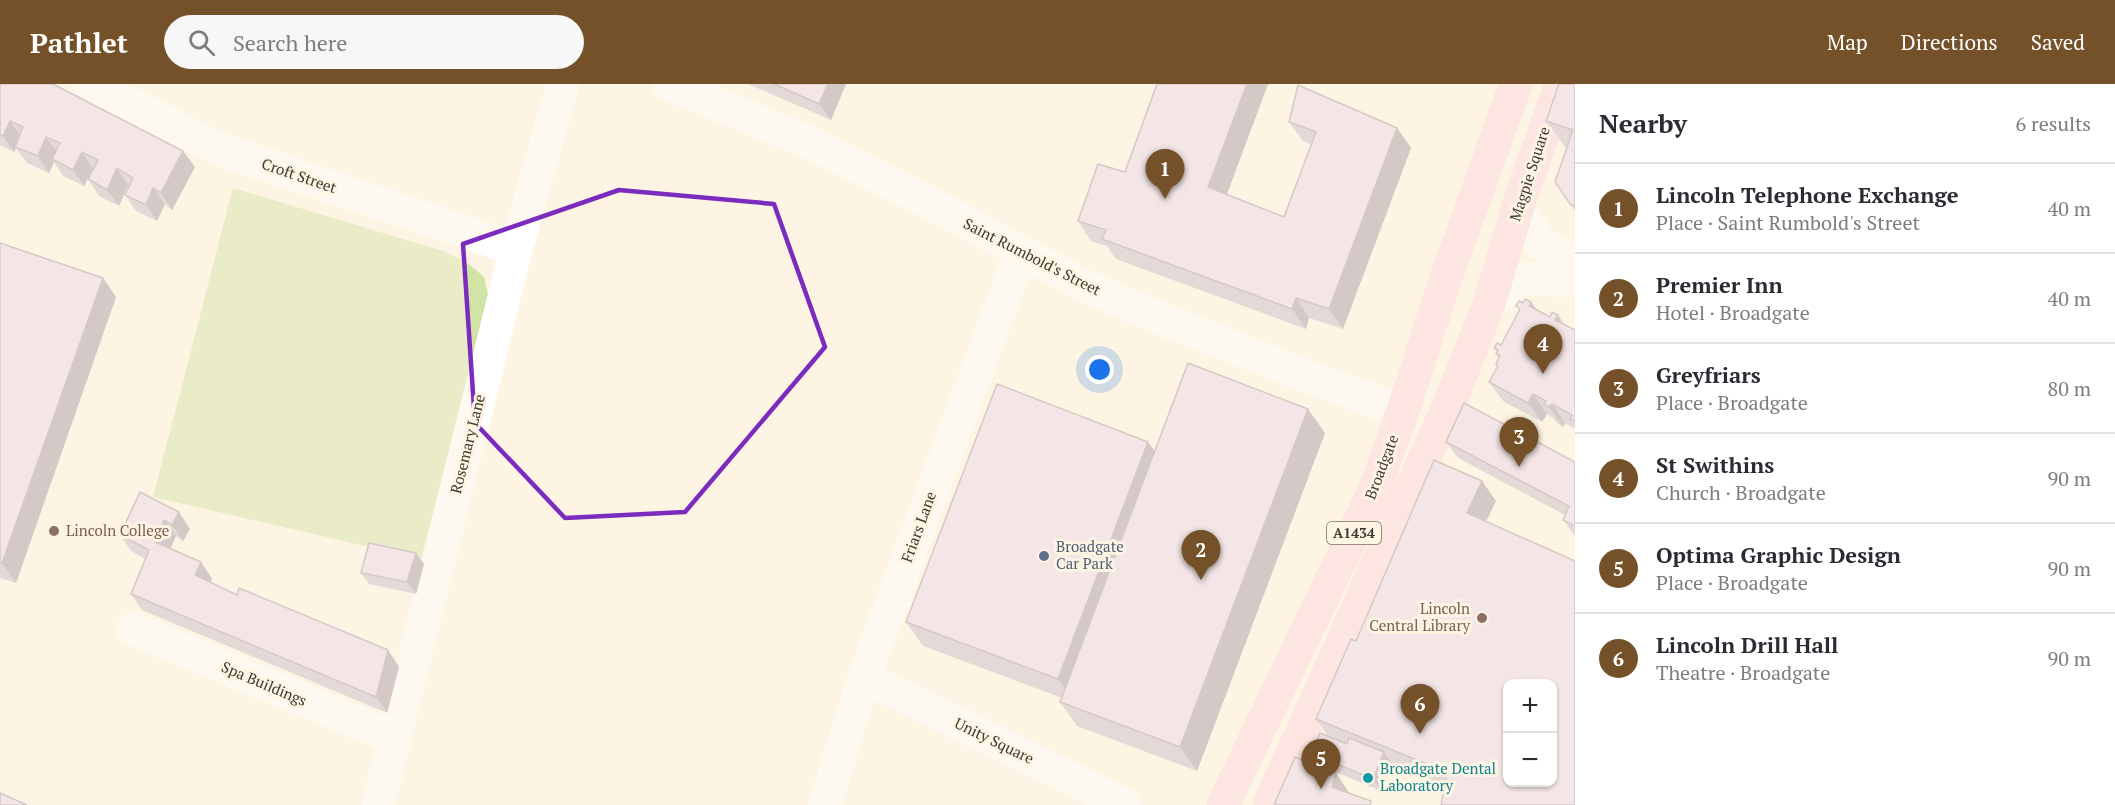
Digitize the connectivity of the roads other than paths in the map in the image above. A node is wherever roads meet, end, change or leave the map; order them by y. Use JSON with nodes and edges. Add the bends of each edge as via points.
{"nodes":[{"id":1,"x":91,"y":84,"type":"edge"},
{"id":2,"x":563,"y":84,"type":"edge"},
{"id":3,"x":669,"y":84,"type":"edge"},
{"id":4,"x":1516,"y":84,"type":"edge"},
{"id":5,"x":1561,"y":84,"type":"edge"},
{"id":6,"x":1518,"y":209,"type":"junction"},
{"id":7,"x":516,"y":249,"type":"junction"},
{"id":8,"x":1021,"y":252,"type":"junction"},
{"id":9,"x":1575,"y":262,"type":"edge"},
{"id":10,"x":1575,"y":281,"type":"edge"},
{"id":11,"x":1488,"y":307,"type":"junction"},
{"id":12,"x":1403,"y":411,"type":"junction"},
{"id":13,"x":133,"y":629,"type":"dead end"},
{"id":14,"x":864,"y":677,"type":"junction"},
{"id":15,"x":395,"y":738,"type":"junction"},
{"id":16,"x":378,"y":805,"type":"edge"},
{"id":17,"x":825,"y":805,"type":"edge"},
{"id":18,"x":1125,"y":805,"type":"edge"},
{"id":19,"x":1223,"y":805,"type":"edge"},
{"id":20,"x":1269,"y":805,"type":"edge"}],
"edges":[{"from":1,"to":7,"type":"street","name":"Croft Street","via":[[219,149]]},
{"from":2,"to":7,"type":"street","name":"Rosemary Lane"},
{"from":3,"to":8,"type":"street","name":"Saint Rumbold's Street","via":[[811,143]]},
{"from":4,"to":12,"type":"main road","name":"Broadgate","number":"A1434"},
{"from":5,"to":6,"type":"main road","name":"Magpie Square","number":"A1434"},
{"from":6,"to":9,"type":"street","via":[[1540,242]]},
{"from":6,"to":11,"type":"main road","name":"Magpie Square","number":"A1434"},
{"from":7,"to":15,"type":"street","name":"Rosemary Lane"},
{"from":8,"to":12,"type":"street","name":"Saint Rumbold's Street","via":[[1083,285],[1162,319]]},
{"from":8,"to":14,"type":"street","name":"Friars Lane"},
{"from":10,"to":11,"type":"street","via":[[1524,279],[1509,286]]},
{"from":11,"to":20,"type":"main road","number":"A1434","via":[[1451,400]]},
{"from":12,"to":19,"type":"main road","name":"Broadgate","number":"A1434","via":[[1374,491]]},
{"from":13,"to":15,"type":"street","name":"Spa Buildings"},
{"from":14,"to":17,"type":"street","name":"Friars Lane"},
{"from":14,"to":18,"type":"street","name":"Unity Square"},
{"from":15,"to":16,"type":"street","name":"Rosemary Lane"}]}
